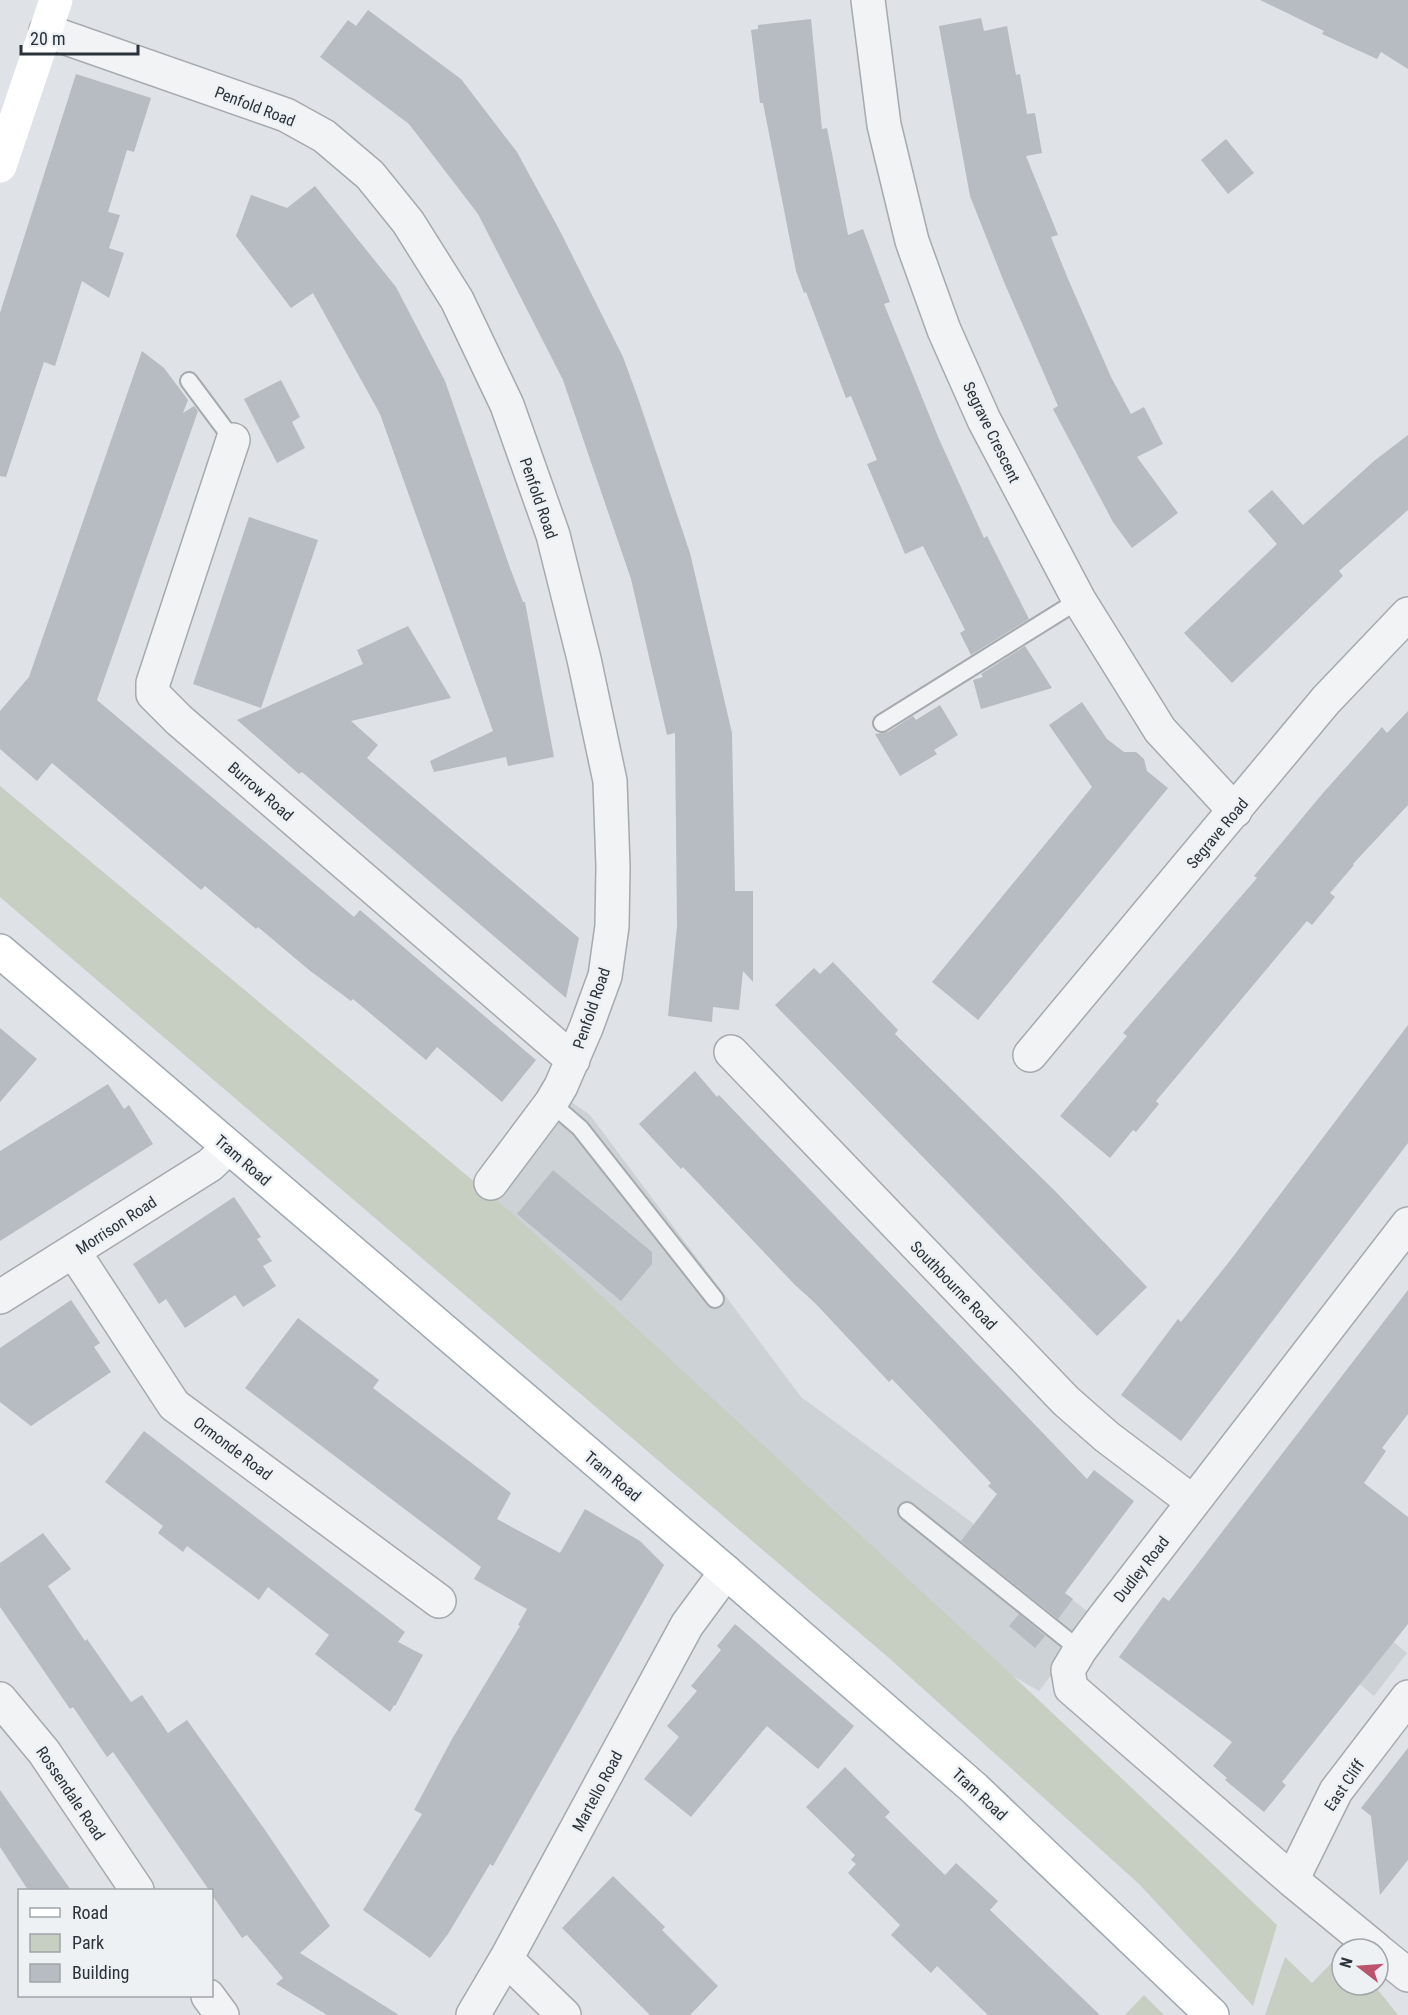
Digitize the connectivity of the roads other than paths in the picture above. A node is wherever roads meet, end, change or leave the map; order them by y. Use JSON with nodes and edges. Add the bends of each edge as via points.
{"nodes":[{"id":1,"x":56,"y":0,"type":"edge"},
{"id":2,"x":868,"y":0,"type":"edge"},
{"id":3,"x":46,"y":31,"type":"junction"},
{"id":4,"x":0,"y":166,"type":"edge"},
{"id":5,"x":189,"y":381,"type":"dead end"},
{"id":6,"x":233,"y":440,"type":"joint"},
{"id":7,"x":1079,"y":600,"type":"junction"},
{"id":8,"x":1408,"y":614,"type":"edge"},
{"id":9,"x":882,"y":723,"type":"dead end"},
{"id":10,"x":1235,"y":811,"type":"junction"},
{"id":11,"x":0,"y":951,"type":"edge"},
{"id":12,"x":731,"y":1052,"type":"dead end"},
{"id":13,"x":1030,"y":1055,"type":"dead end"},
{"id":14,"x":573,"y":1060,"type":"junction"},
{"id":15,"x":551,"y":1104,"type":"junction"},
{"id":16,"x":228,"y":1148,"type":"junction"},
{"id":17,"x":490,"y":1183,"type":"dead end"},
{"id":18,"x":1408,"y":1224,"type":"edge"},
{"id":19,"x":74,"y":1252,"type":"junction"},
{"id":20,"x":0,"y":1297,"type":"edge"},
{"id":21,"x":715,"y":1299,"type":"dead end"},
{"id":22,"x":1193,"y":1502,"type":"junction"},
{"id":23,"x":907,"y":1511,"type":"dead end"},
{"id":24,"x":726,"y":1572,"type":"junction"},
{"id":25,"x":439,"y":1601,"type":"dead end"},
{"id":26,"x":1080,"y":1650,"type":"junction"},
{"id":27,"x":1408,"y":1697,"type":"edge"},
{"id":28,"x":0,"y":1699,"type":"edge"},
{"id":29,"x":1292,"y":1880,"type":"junction"},
{"id":30,"x":136,"y":1889,"type":"edge"},
{"id":31,"x":1361,"y":1937,"type":"edge"},
{"id":32,"x":506,"y":1959,"type":"junction"},
{"id":33,"x":1390,"y":1960,"type":"edge"},
{"id":34,"x":1408,"y":1975,"type":"edge"},
{"id":35,"x":209,"y":1997,"type":"edge"},
{"id":36,"x":222,"y":2015,"type":"edge"},
{"id":37,"x":473,"y":2015,"type":"edge"},
{"id":38,"x":564,"y":2015,"type":"edge"},
{"id":39,"x":1212,"y":2015,"type":"edge"}],
"edges":[{"from":1,"to":3,"type":"main road"},
{"from":2,"to":7,"type":"street","name":"Segrave Crescent","via":[[884,125],[912,241],[944,330],[984,420]]},
{"from":3,"to":4,"type":"main road"},
{"from":3,"to":14,"type":"street","name":"Penfold Road","via":[[286,115],[324,136],[370,175],[408,222],[457,300],[507,405],[552,535],[610,781],[612,926],[604,976]]},
{"from":5,"to":6,"type":"lane"},
{"from":6,"to":14,"type":"street","name":"Burrow Road","via":[[153,683],[153,694]]},
{"from":7,"to":9,"type":"lane"},
{"from":7,"to":10,"type":"street","name":"Segrave Crescent","via":[[1160,729]]},
{"from":8,"to":10,"type":"street","name":"Segrave Road","via":[[1326,700]]},
{"from":10,"to":13,"type":"street","name":"Segrave Road"},
{"from":11,"to":16,"type":"main road","name":"Tram Road"},
{"from":12,"to":22,"type":"street","name":"Southbourne Road","via":[[1066,1401]]},
{"from":14,"to":15,"type":"street","name":"Penfold Road"},
{"from":15,"to":17,"type":"street","name":"Penfold Road"},
{"from":15,"to":21,"type":"lane","via":[[580,1128]]},
{"from":16,"to":19,"type":"street","name":"Morrison Road","via":[[210,1165]]},
{"from":16,"to":24,"type":"main road","name":"Tram Road"},
{"from":18,"to":22,"type":"street","name":"Dudley Road"},
{"from":19,"to":20,"type":"street","name":"Morrison Road"},
{"from":19,"to":25,"type":"street","name":"Ormonde Road","via":[[174,1405]]},
{"from":22,"to":26,"type":"street","name":"Dudley Road"},
{"from":23,"to":26,"type":"lane"},
{"from":24,"to":32,"type":"street","name":"Martello Road","via":[[687,1625]]},
{"from":24,"to":39,"type":"main road","name":"Tram Road","via":[[974,1788]]},
{"from":26,"to":29,"type":"street","name":"Dudley Road","via":[[1068,1670],[1071,1688]]},
{"from":27,"to":29,"type":"street","name":"East Cliff","via":[[1336,1791]]},
{"from":28,"to":30,"type":"street","name":"Rossendale Road","via":[[44,1752]]},
{"from":29,"to":31,"type":"street","name":"Dudley Road"},
{"from":32,"to":37,"type":"street","name":"Martello Road"},
{"from":32,"to":38,"type":"street"},
{"from":33,"to":34,"type":"street","name":"Dudley Road"},
{"from":35,"to":36,"type":"street"}]}
